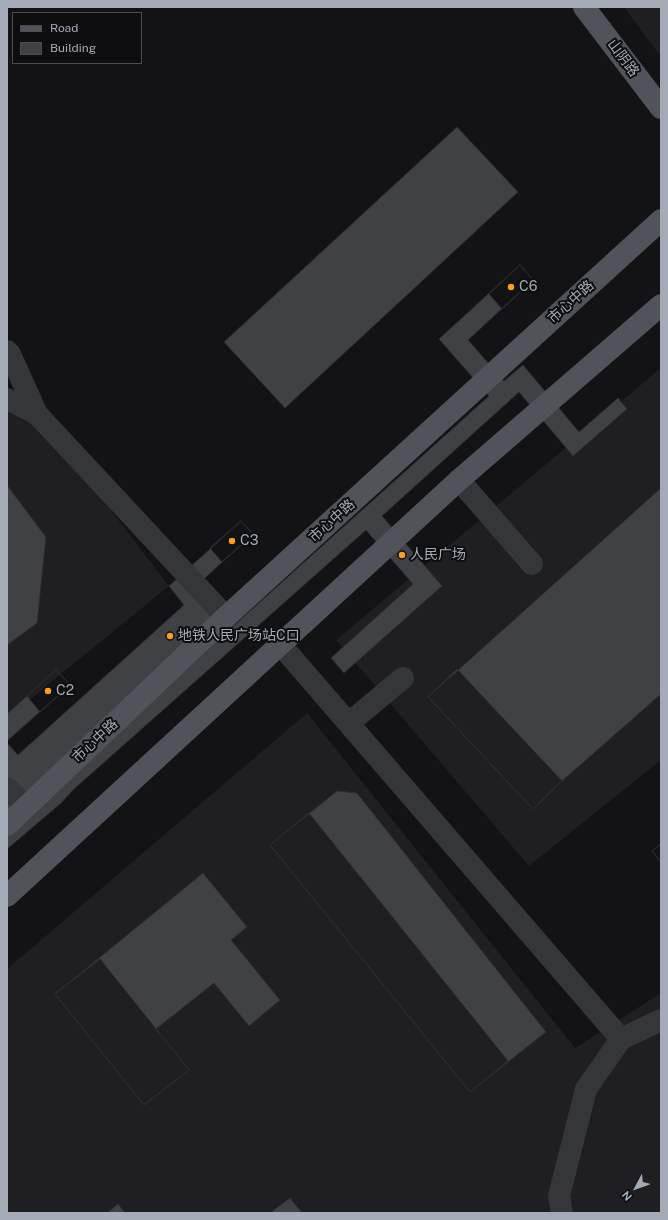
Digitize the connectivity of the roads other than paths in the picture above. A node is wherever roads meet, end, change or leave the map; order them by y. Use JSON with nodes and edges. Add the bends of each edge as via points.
{"nodes":[{"id":1,"x":584,"y":7,"type":"edge"},
{"id":2,"x":661,"y":108,"type":"edge"},
{"id":3,"x":661,"y":220,"type":"edge"},
{"id":4,"x":661,"y":305,"type":"edge"},
{"id":5,"x":7,"y":352,"type":"edge"},
{"id":6,"x":7,"y":399,"type":"edge"},
{"id":7,"x":37,"y":414,"type":"junction"},
{"id":8,"x":459,"y":480,"type":"junction"},
{"id":9,"x":532,"y":564,"type":"dead end"},
{"id":10,"x":226,"y":617,"type":"junction"},
{"id":11,"x":280,"y":644,"type":"junction"},
{"id":12,"x":403,"y":678,"type":"dead end"},
{"id":13,"x":348,"y":723,"type":"junction"},
{"id":14,"x":7,"y":788,"type":"edge"},
{"id":15,"x":26,"y":806,"type":"junction"},
{"id":16,"x":7,"y":825,"type":"edge"},
{"id":17,"x":7,"y":896,"type":"edge"},
{"id":18,"x":661,"y":1020,"type":"edge"},
{"id":19,"x":620,"y":1039,"type":"junction"},
{"id":20,"x":562,"y":1213,"type":"edge"}],
"edges":[{"from":1,"to":2,"type":"main road","name":"山阴路"},
{"from":3,"to":10,"type":"main road","name":"市心中路"},
{"from":4,"to":8,"type":"main road"},
{"from":5,"to":7,"type":"street"},
{"from":6,"to":7,"type":"street"},
{"from":7,"to":10,"type":"street"},
{"from":8,"to":9,"type":"street"},
{"from":8,"to":11,"type":"main road"},
{"from":10,"to":15,"type":"main road","name":"市心中路"},
{"from":11,"to":13,"type":"street"},
{"from":11,"to":17,"type":"main road"},
{"from":12,"to":13,"type":"street"},
{"from":13,"to":19,"type":"street"},
{"from":14,"to":15,"type":"street"},
{"from":15,"to":16,"type":"main road","name":"市心中路"},
{"from":18,"to":19,"type":"street"},
{"from":19,"to":20,"type":"street","via":[[586,1089],[559,1196]]}]}
